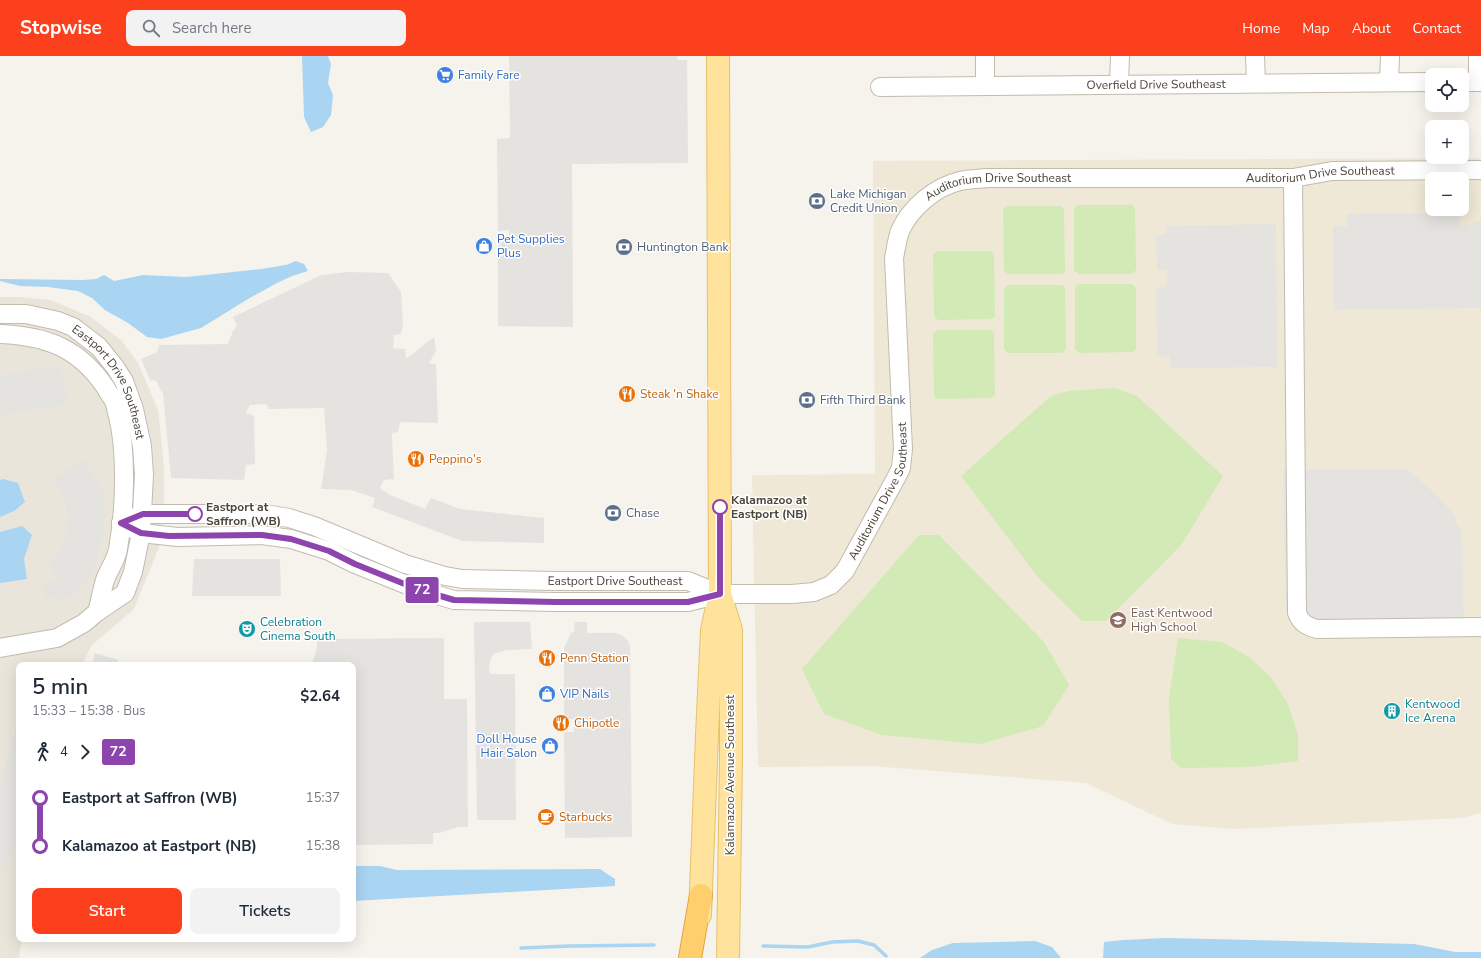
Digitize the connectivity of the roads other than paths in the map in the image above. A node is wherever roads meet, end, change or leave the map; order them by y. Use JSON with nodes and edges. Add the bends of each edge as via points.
{"nodes":[{"id":1,"x":718,"y":56,"type":"edge"},
{"id":2,"x":985,"y":56,"type":"edge"},
{"id":3,"x":1120,"y":56,"type":"edge"},
{"id":4,"x":1255,"y":56,"type":"edge"},
{"id":5,"x":1390,"y":56,"type":"edge"},
{"id":6,"x":1478,"y":56,"type":"edge"},
{"id":7,"x":1389,"y":82,"type":"junction"},
{"id":8,"x":1425,"y":82,"type":"edge"},
{"id":9,"x":1474,"y":82,"type":"edge"},
{"id":10,"x":1256,"y":83,"type":"junction"},
{"id":11,"x":1119,"y":84,"type":"junction"},
{"id":12,"x":985,"y":85,"type":"junction"},
{"id":13,"x":880,"y":87,"type":"dead end"},
{"id":14,"x":1481,"y":170,"type":"edge"},
{"id":15,"x":1293,"y":178,"type":"junction"},
{"id":16,"x":0,"y":314,"type":"edge"},
{"id":17,"x":0,"y":334,"type":"edge"},
{"id":18,"x":143,"y":514,"type":"junction"},
{"id":19,"x":121,"y":523,"type":"junction"},
{"id":20,"x":141,"y":533,"type":"junction"},
{"id":21,"x":720,"y":594,"type":"junction"},
{"id":22,"x":97,"y":612,"type":"junction"},
{"id":23,"x":1481,"y":626,"type":"edge"},
{"id":24,"x":0,"y":648,"type":"edge"},
{"id":25,"x":701,"y":895,"type":"junction"},
{"id":26,"x":690,"y":958,"type":"edge"},
{"id":27,"x":699,"y":958,"type":"edge"},
{"id":28,"x":728,"y":958,"type":"edge"}],
"edges":[{"from":1,"to":21,"type":"main road","name":"Kalamazoo Avenue Southeast"},
{"from":2,"to":12,"type":"street"},
{"from":3,"to":11,"type":"street"},
{"from":4,"to":10,"type":"street"},
{"from":5,"to":7,"type":"street"},
{"from":6,"to":9,"type":"street"},
{"from":7,"to":8,"type":"street","name":"Overfield Drive Southeast"},
{"from":7,"to":10,"type":"street","name":"Overfield Drive Southeast"},
{"from":10,"to":11,"type":"street","name":"Overfield Drive Southeast"},
{"from":11,"to":12,"type":"street","name":"Overfield Drive Southeast"},
{"from":12,"to":13,"type":"street","name":"Overfield Drive Southeast"},
{"from":14,"to":15,"type":"street","name":"Auditorium Drive Southeast","via":[[1332,171]]},
{"from":15,"to":21,"type":"street","name":"Auditorium Drive Southeast","via":[[987,178],[960,181],[929,196],[912,213],[901,230],[894,258],[903,449],[901,468],[896,478],[845,571],[831,585],[814,592],[802,593]]},
{"from":15,"to":23,"type":"street","via":[[1297,613],[1307,626],[1317,629]]},
{"from":16,"to":18,"type":"street","name":"Eastport Drive Southeast","via":[[26,314],[73,327],[99,347],[115,367],[124,381],[134,409],[142,446]]},
{"from":17,"to":19,"type":"street","name":"Eastport Drive Southeast","via":[[35,338],[56,344],[84,362],[100,380],[114,402],[122,444],[124,476]]},
{"from":18,"to":19,"type":"street","name":"Eastport Drive Southeast"},
{"from":18,"to":20,"type":"street","name":"Eastport Drive Southeast"},
{"from":18,"to":21,"type":"street","name":"Eastport Drive Southeast","via":[[265,514],[287,518],[314,526],[405,564],[462,579],[688,581]]},
{"from":19,"to":20,"type":"street","name":"Eastport Drive Southeast"},
{"from":19,"to":22,"type":"street","via":[[118,550],[106,579]]},
{"from":20,"to":21,"type":"street","name":"Eastport Drive Southeast","via":[[178,537],[262,535],[291,539],[329,551],[417,589],[454,600],[688,602]]},
{"from":20,"to":22,"type":"street","via":[[133,572],[125,593]]},
{"from":21,"to":25,"type":"main road","name":"Kalamazoo Avenue Southeast","via":[[712,630]]},
{"from":21,"to":28,"type":"main road","name":"Kalamazoo Avenue Southeast","via":[[731,630]]},
{"from":22,"to":24,"type":"street","via":[[84,623],[57,638]]},
{"from":25,"to":26,"type":"highway"},
{"from":25,"to":27,"type":"main road","name":"Kalamazoo Avenue Southeast"}]}
